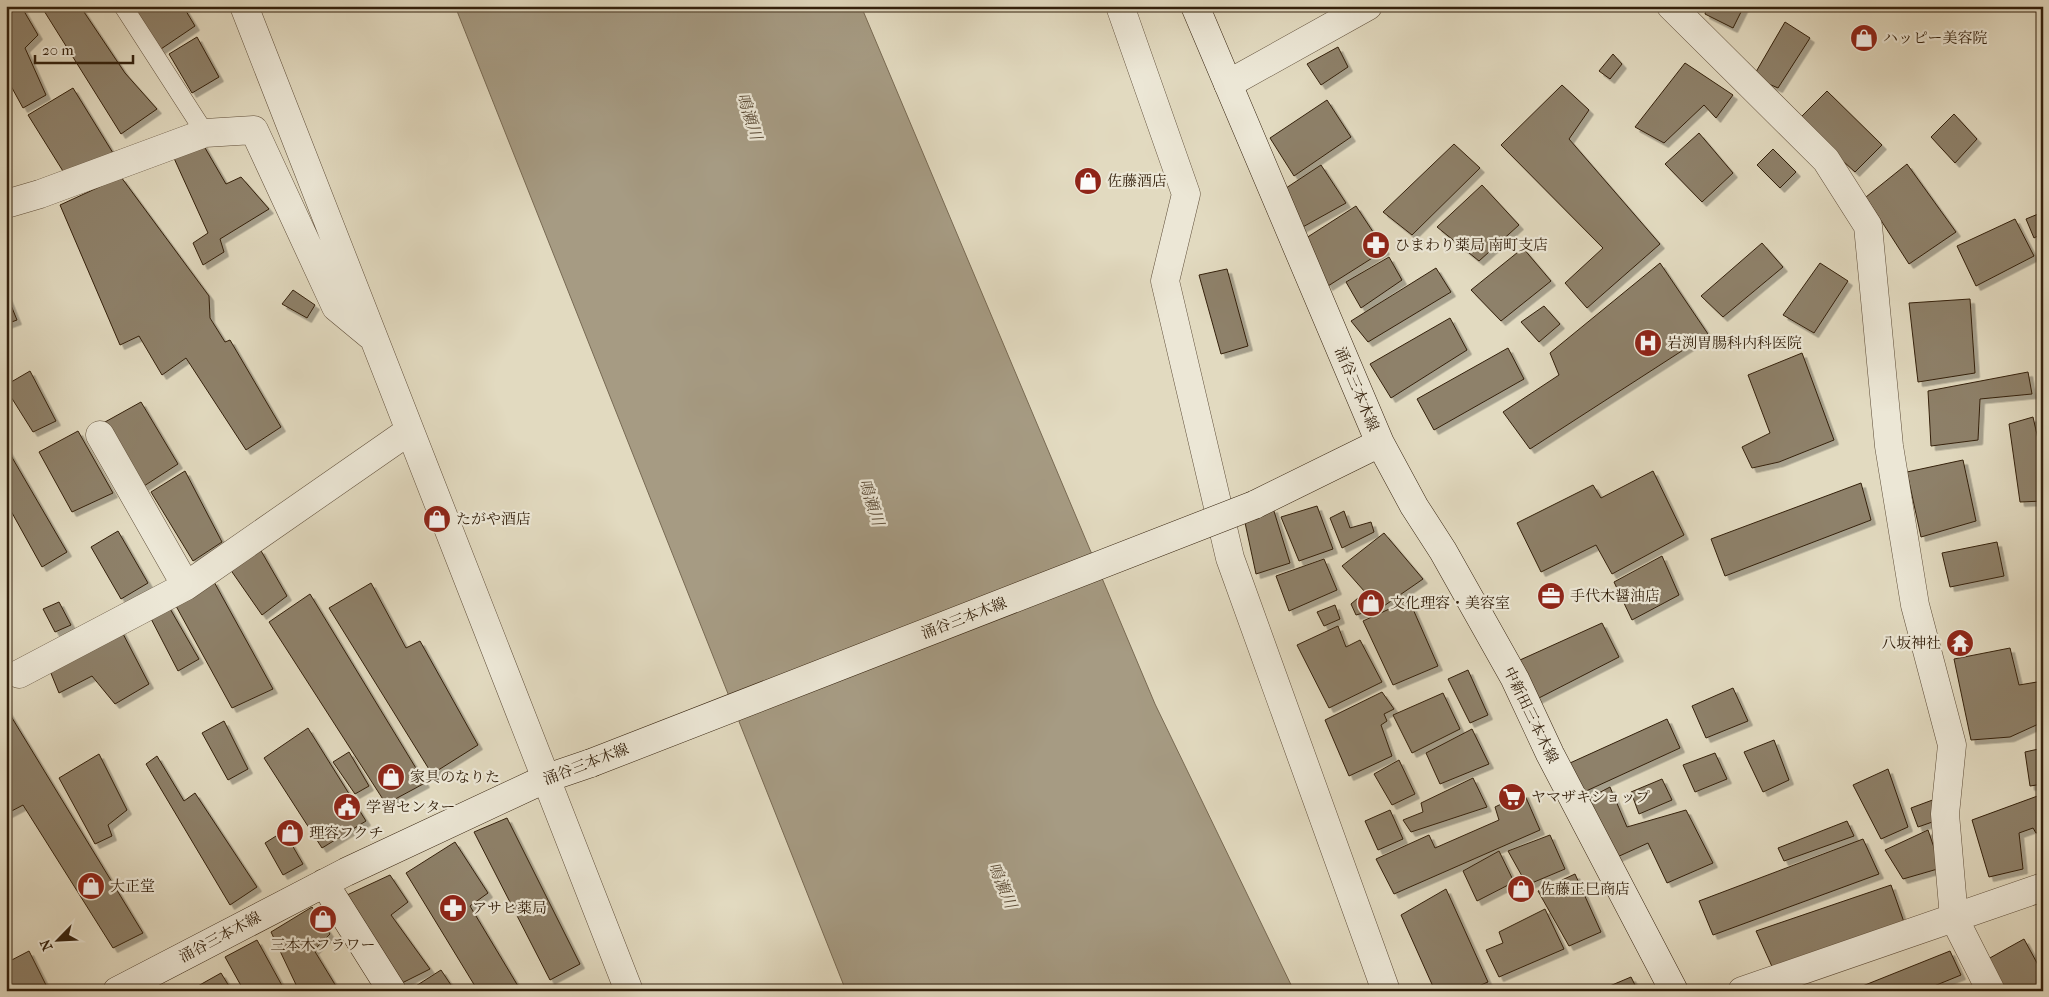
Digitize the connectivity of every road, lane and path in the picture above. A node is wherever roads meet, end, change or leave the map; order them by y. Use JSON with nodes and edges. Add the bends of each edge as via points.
{"nodes":[{"id":1,"x":123,"y":6,"type":"edge"},
{"id":2,"x":244,"y":6,"type":"edge"},
{"id":3,"x":1120,"y":6,"type":"edge"},
{"id":4,"x":1195,"y":6,"type":"edge"},
{"id":5,"x":1368,"y":6,"type":"edge"},
{"id":6,"x":1671,"y":6,"type":"edge"},
{"id":7,"x":1228,"y":84,"type":"junction"},
{"id":8,"x":205,"y":133,"type":"junction"},
{"id":9,"x":6,"y":204,"type":"edge"},
{"id":10,"x":373,"y":338,"type":"junction"},
{"id":11,"x":409,"y":431,"type":"junction"},
{"id":12,"x":100,"y":435,"type":"dead end"},
{"id":13,"x":1380,"y":443,"type":"junction"},
{"id":14,"x":186,"y":586,"type":"junction"},
{"id":15,"x":19,"y":674,"type":"dead end"},
{"id":16,"x":547,"y":778,"type":"junction"},
{"id":17,"x":324,"y":883,"type":"junction"},
{"id":18,"x":2043,"y":887,"type":"edge"},
{"id":19,"x":1954,"y":918,"type":"junction"},
{"id":20,"x":118,"y":991,"type":"edge"},
{"id":21,"x":392,"y":991,"type":"edge"},
{"id":22,"x":629,"y":991,"type":"edge"},
{"id":23,"x":1386,"y":991,"type":"edge"},
{"id":24,"x":1674,"y":991,"type":"edge"},
{"id":25,"x":1742,"y":991,"type":"edge"},
{"id":26,"x":1992,"y":991,"type":"edge"}],
"edges":[{"from":1,"to":8,"type":"lane"},
{"from":2,"to":10,"type":"street"},
{"from":3,"to":23,"type":"street","via":[[1186,194],[1165,281],[1230,558]]},
{"from":4,"to":7,"type":"street","name":"涌谷三本木線"},
{"from":5,"to":7,"type":"street"},
{"from":6,"to":19,"type":"street","via":[[1826,160],[1868,226],[1891,455],[1915,605],[1952,745],[1945,814]]},
{"from":7,"to":13,"type":"street","name":"涌谷三本木線"},
{"from":8,"to":9,"type":"street"},
{"from":8,"to":10,"type":"street","via":[[254,130],[336,307]]},
{"from":10,"to":11,"type":"street"},
{"from":11,"to":14,"type":"street"},
{"from":11,"to":16,"type":"street"},
{"from":12,"to":14,"type":"street"},
{"from":13,"to":16,"type":"street","name":"涌谷三本木線","bridge":true,"via":[[1254,506]]},
{"from":13,"to":24,"type":"street","name":"中新田三本木線","via":[[1515,679],[1550,754]]},
{"from":14,"to":15,"type":"street"},
{"from":16,"to":17,"type":"street","name":"涌谷三本木線"},
{"from":16,"to":22,"type":"street"},
{"from":17,"to":20,"type":"street","name":"涌谷三本木線"},
{"from":17,"to":21,"type":"street"},
{"from":18,"to":19,"type":"street"},
{"from":19,"to":25,"type":"street"},
{"from":19,"to":26,"type":"street"}]}
